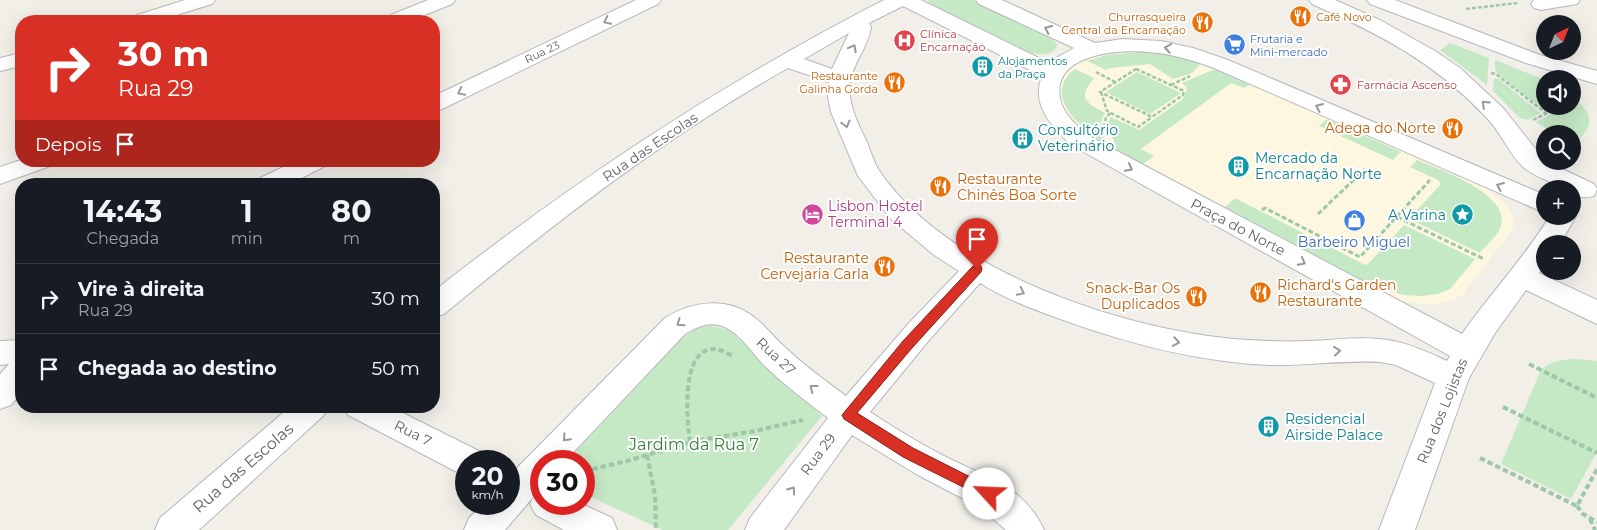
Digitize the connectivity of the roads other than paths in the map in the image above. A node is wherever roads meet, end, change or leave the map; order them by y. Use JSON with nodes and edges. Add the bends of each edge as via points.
{"nodes":[{"id":1,"x":205,"y":0,"type":"edge"},
{"id":2,"x":445,"y":0,"type":"edge"},
{"id":3,"x":651,"y":0,"type":"edge"},
{"id":4,"x":906,"y":0,"type":"edge"},
{"id":5,"x":986,"y":0,"type":"edge"},
{"id":6,"x":1319,"y":0,"type":"edge"},
{"id":7,"x":1377,"y":0,"type":"edge"},
{"id":8,"x":1570,"y":0,"type":"edge"},
{"id":9,"x":890,"y":4,"type":"edge"},
{"id":10,"x":1541,"y":4,"type":"dead end"},
{"id":11,"x":157,"y":15,"type":"edge"},
{"id":12,"x":408,"y":15,"type":"edge"},
{"id":13,"x":854,"y":23,"type":"junction"},
{"id":14,"x":1092,"y":50,"type":"junction"},
{"id":15,"x":1533,"y":59,"type":"junction"},
{"id":16,"x":786,"y":60,"type":"junction"},
{"id":17,"x":15,"y":61,"type":"edge"},
{"id":18,"x":0,"y":66,"type":"edge"},
{"id":19,"x":1551,"y":70,"type":"edge"},
{"id":20,"x":1053,"y":73,"type":"junction"},
{"id":21,"x":841,"y":77,"type":"junction"},
{"id":22,"x":1597,"y":78,"type":"edge"},
{"id":23,"x":440,"y":101,"type":"edge"},
{"id":24,"x":25,"y":167,"type":"edge"},
{"id":25,"x":304,"y":167,"type":"edge"},
{"id":26,"x":0,"y":176,"type":"edge"},
{"id":27,"x":281,"y":178,"type":"edge"},
{"id":28,"x":1585,"y":190,"type":"edge"},
{"id":29,"x":1536,"y":202,"type":"edge"},
{"id":30,"x":1536,"y":256,"type":"edge"},
{"id":31,"x":977,"y":269,"type":"junction"},
{"id":32,"x":1521,"y":276,"type":"junction"},
{"id":33,"x":440,"y":301,"type":"edge"},
{"id":34,"x":1597,"y":313,"type":"edge"},
{"id":35,"x":15,"y":352,"type":"edge"},
{"id":36,"x":0,"y":353,"type":"edge"},
{"id":37,"x":1460,"y":364,"type":"junction"},
{"id":38,"x":15,"y":379,"type":"edge"},
{"id":39,"x":0,"y":396,"type":"edge"},
{"id":40,"x":305,"y":413,"type":"edge"},
{"id":41,"x":373,"y":413,"type":"edge"},
{"id":42,"x":848,"y":415,"type":"junction"},
{"id":43,"x":555,"y":450,"type":"edge"},
{"id":44,"x":455,"y":455,"type":"edge"},
{"id":45,"x":530,"y":483,"type":"edge"},
{"id":46,"x":522,"y":497,"type":"edge"},
{"id":47,"x":172,"y":530,"type":"edge"},
{"id":48,"x":482,"y":530,"type":"edge"},
{"id":49,"x":599,"y":530,"type":"edge"},
{"id":50,"x":764,"y":530,"type":"edge"},
{"id":51,"x":1026,"y":530,"type":"edge"},
{"id":52,"x":1397,"y":530,"type":"edge"}],
"edges":[{"from":1,"to":11,"type":"street"},
{"from":2,"to":12,"type":"street"},
{"from":3,"to":23,"type":"street","name":"Rua 23","one_way":true},
{"from":4,"to":20,"type":"street"},
{"from":14,"to":5,"type":"street","one_way":true},
{"from":28,"to":6,"type":"street","one_way":true,"via":[[1530,160],[1495,113],[1428,55],[1373,24]]},
{"from":7,"to":15,"type":"street"},
{"from":8,"to":10,"type":"street"},
{"from":9,"to":13,"type":"street","name":"Rua das Escolas"},
{"from":13,"to":16,"type":"street","name":"Rua das Escolas"},
{"from":21,"to":13,"type":"street","one_way":true,"via":[[860,33],[861,27]]},
{"from":14,"to":20,"type":"street","via":[[1063,62]]},
{"from":29,"to":14,"type":"street","one_way":true,"via":[[1202,56],[1143,45]]},
{"from":15,"to":19,"type":"street"},
{"from":15,"to":22,"type":"street"},
{"from":16,"to":21,"type":"street"},
{"from":16,"to":33,"type":"street","name":"Rua das Escolas","via":[[594,184]]},
{"from":17,"to":18,"type":"street"},
{"from":20,"to":37,"type":"street","name":"Praça do Norte","one_way":true,"via":[[1047,91],[1049,103],[1055,116],[1079,140]]},
{"from":21,"to":31,"type":"street","one_way":true,"via":[[839,95],[850,137],[875,182],[920,229]]},
{"from":24,"to":26,"type":"street"},
{"from":25,"to":27,"type":"street"},
{"from":30,"to":32,"type":"street","name":"Rua dos Lojistas"},
{"from":31,"to":37,"type":"street","one_way":true,"via":[[1067,312],[1162,339],[1211,348],[1261,352],[1371,350],[1390,352],[1421,363]]},
{"from":31,"to":42,"type":"street","name":"Rua 29"},
{"from":32,"to":34,"type":"street"},
{"from":32,"to":37,"type":"street","name":"Rua dos Lojistas","via":[[1491,313]]},
{"from":35,"to":36,"type":"street"},
{"from":37,"to":52,"type":"street","name":"Rua dos Lojistas"},
{"from":38,"to":39,"type":"street"},
{"from":40,"to":47,"type":"street","name":"Rua das Escolas"},
{"from":41,"to":44,"type":"street","name":"Rua 7"},
{"from":42,"to":43,"type":"street","name":"Rua 27","one_way":true,"via":[[799,378],[743,324],[722,314],[699,314],[675,326]]},
{"from":50,"to":42,"type":"street","name":"Rua 29","one_way":true},
{"from":42,"to":51,"type":"street","name":"Rua 27","via":[[908,453],[1003,502]]},
{"from":45,"to":46,"type":"street"},
{"from":46,"to":48,"type":"street"},
{"from":46,"to":49,"type":"street"}]}
